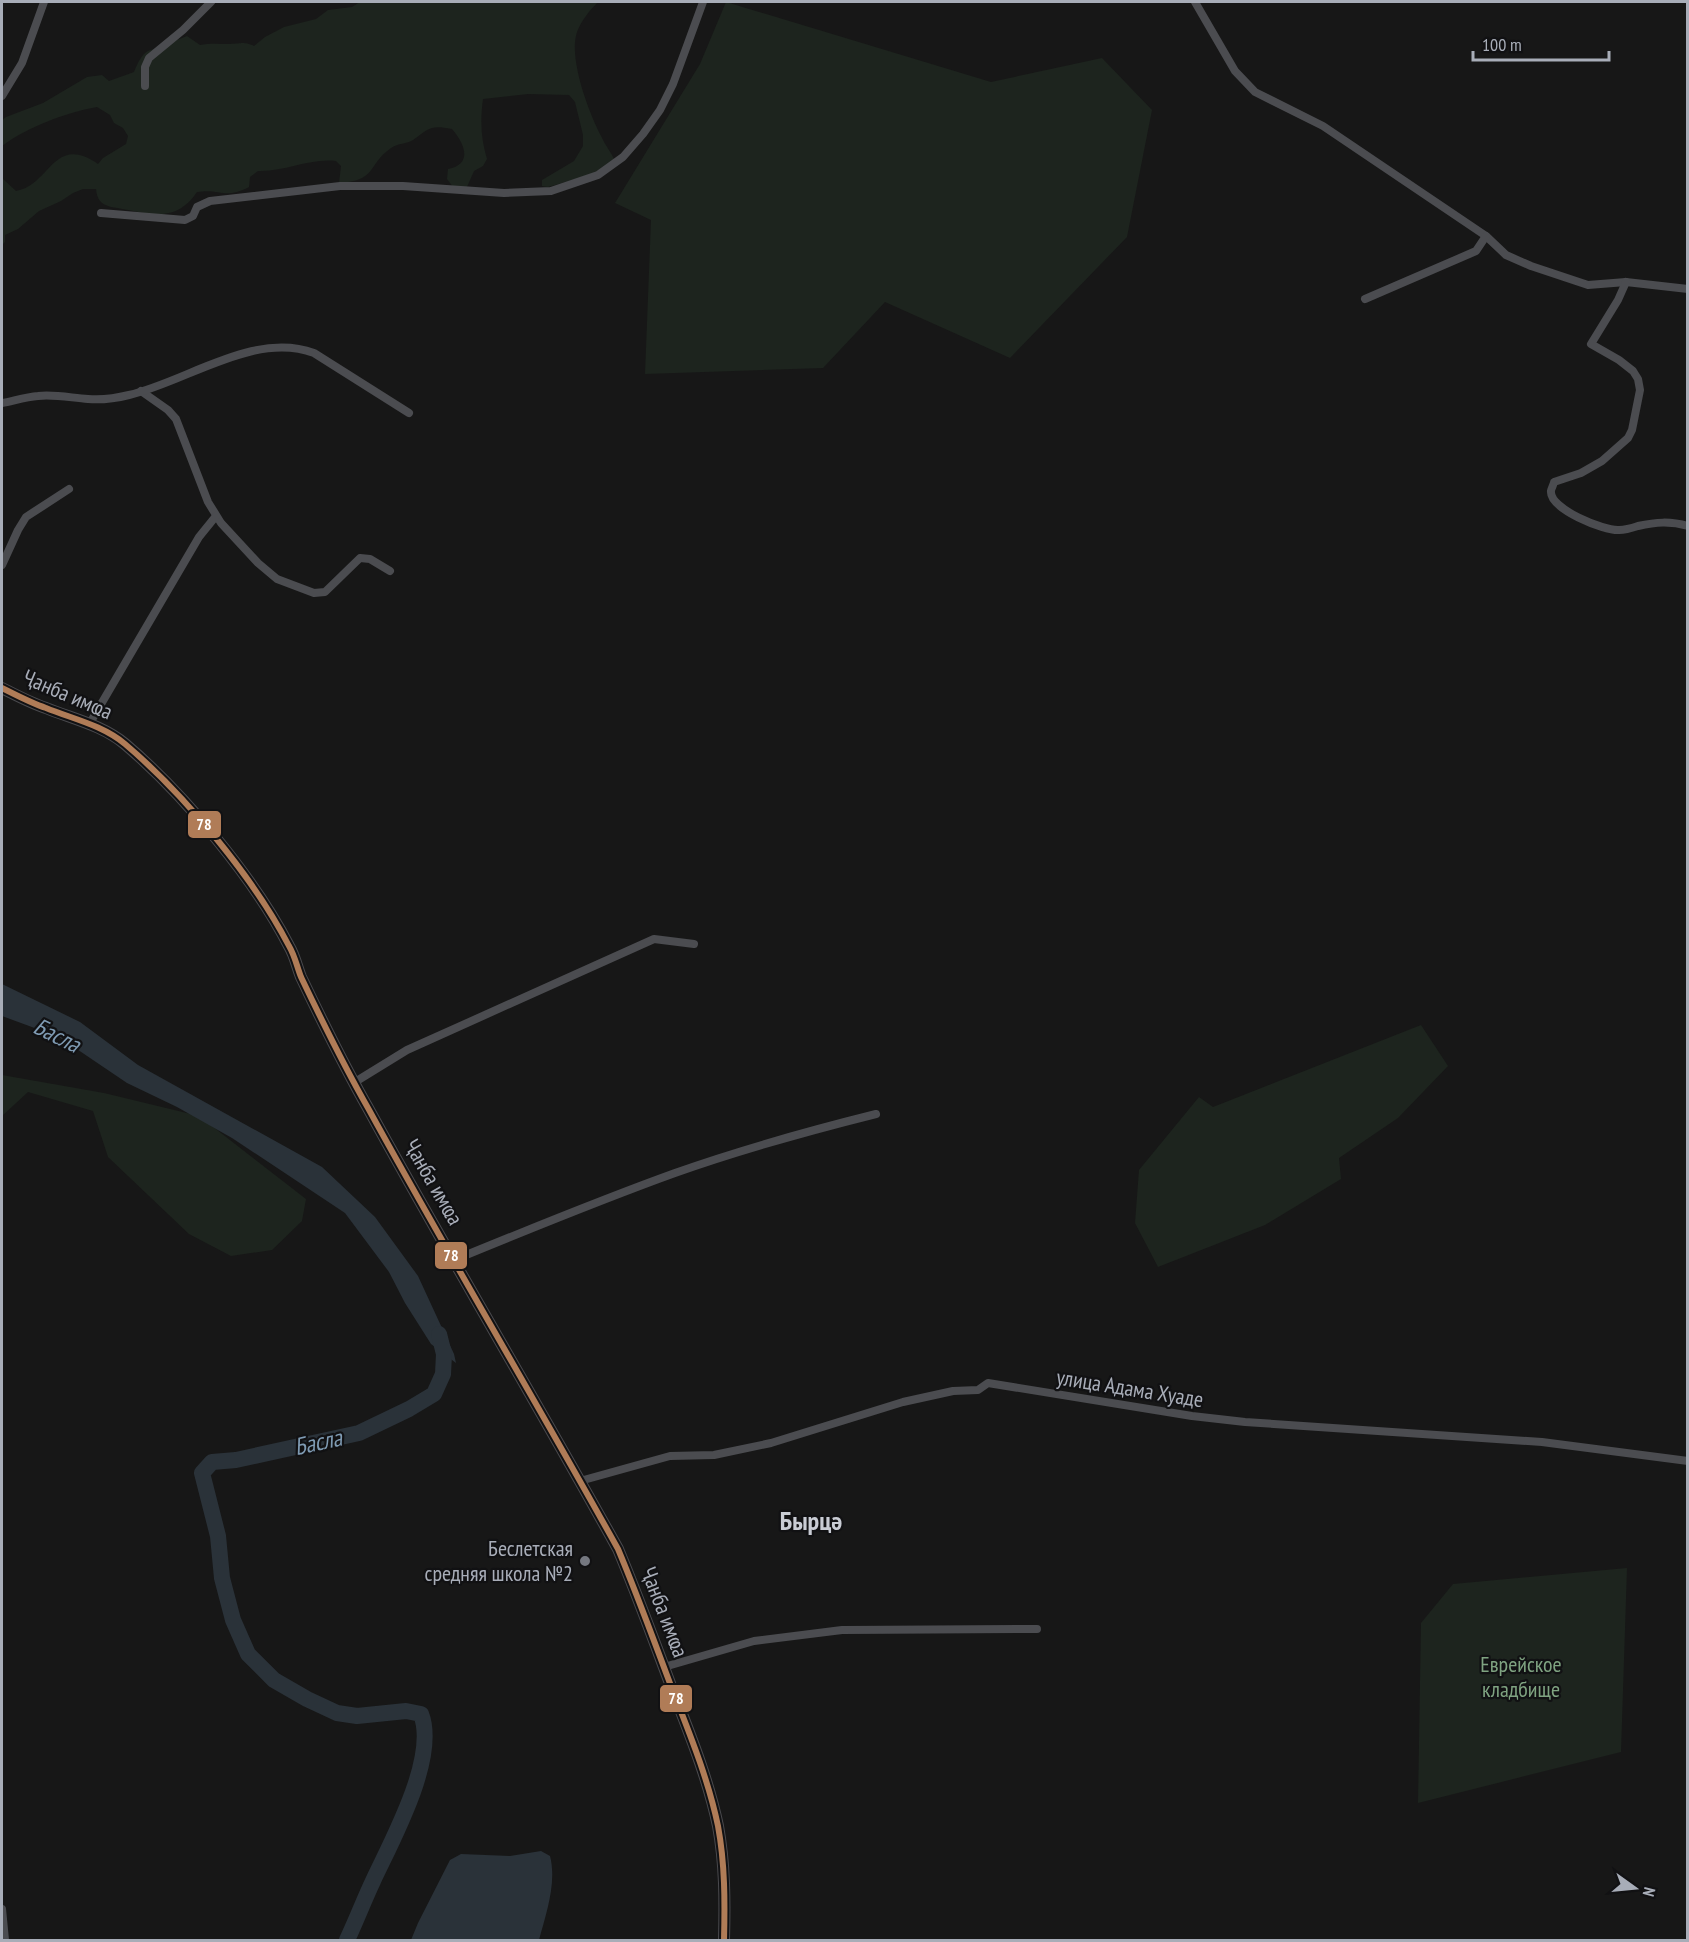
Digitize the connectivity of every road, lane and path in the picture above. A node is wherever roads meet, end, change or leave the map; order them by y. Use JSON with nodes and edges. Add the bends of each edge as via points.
{"nodes":[{"id":1,"x":44,"y":2,"type":"edge"},
{"id":2,"x":211,"y":2,"type":"edge"},
{"id":3,"x":703,"y":2,"type":"edge"},
{"id":4,"x":1195,"y":2,"type":"edge"},
{"id":5,"x":145,"y":86,"type":"dead end"},
{"id":6,"x":2,"y":96,"type":"edge"},
{"id":7,"x":102,"y":213,"type":"dead end"},
{"id":8,"x":1485,"y":236,"type":"junction"},
{"id":9,"x":1626,"y":282,"type":"junction"},
{"id":10,"x":1688,"y":289,"type":"edge"},
{"id":11,"x":1365,"y":299,"type":"dead end"},
{"id":12,"x":141,"y":391,"type":"junction"},
{"id":13,"x":2,"y":403,"type":"edge"},
{"id":14,"x":409,"y":413,"type":"dead end"},
{"id":15,"x":69,"y":489,"type":"dead end"},
{"id":16,"x":216,"y":516,"type":"junction"},
{"id":17,"x":1688,"y":526,"type":"edge"},
{"id":18,"x":2,"y":565,"type":"edge"},
{"id":19,"x":390,"y":571,"type":"dead end"},
{"id":20,"x":2,"y":688,"type":"edge"},
{"id":21,"x":90,"y":723,"type":"junction"},
{"id":22,"x":694,"y":944,"type":"dead end"},
{"id":23,"x":355,"y":1082,"type":"junction"},
{"id":24,"x":876,"y":1114,"type":"dead end"},
{"id":25,"x":454,"y":1260,"type":"junction"},
{"id":26,"x":1688,"y":1461,"type":"edge"},
{"id":27,"x":580,"y":1482,"type":"junction"},
{"id":28,"x":1037,"y":1629,"type":"dead end"},
{"id":29,"x":664,"y":1667,"type":"junction"},
{"id":30,"x":2,"y":1909,"type":"edge"},
{"id":31,"x":5,"y":1941,"type":"edge"},
{"id":32,"x":724,"y":1941,"type":"edge"}],
"edges":[{"from":1,"to":6,"type":"street","via":[[22,63]]},
{"from":2,"to":5,"type":"street","via":[[149,58]]},
{"from":3,"to":7,"type":"street","via":[[660,110],[623,157],[598,175],[551,191],[504,193],[340,186],[210,201],[197,207],[193,216],[185,220]]},
{"from":4,"to":8,"type":"street","via":[[1235,71],[1255,92],[1323,126]]},
{"from":8,"to":9,"type":"street","via":[[1506,255],[1556,275],[1588,285]]},
{"from":8,"to":11,"type":"street","via":[[1476,251]]},
{"from":9,"to":10,"type":"street"},
{"from":9,"to":17,"type":"street","via":[[1591,344],[1634,370],[1640,390],[1632,430],[1602,461],[1554,482],[1552,498],[1585,521],[1603,527],[1619,530],[1671,522]]},
{"from":12,"to":13,"type":"street","via":[[92,400],[39,395]]},
{"from":12,"to":14,"type":"street","via":[[238,356],[283,346],[314,353]]},
{"from":12,"to":16,"type":"street","via":[[176,419]]},
{"from":15,"to":18,"type":"street","via":[[26,518]]},
{"from":16,"to":19,"type":"street","via":[[258,563],[277,579],[300,589],[325,592],[360,558],[370,559]]},
{"from":16,"to":21,"type":"street","via":[[199,537]]},
{"from":20,"to":21,"type":"street","name":"Ҷанба имҩа"},
{"from":21,"to":23,"type":"street","name":"Ҷанба имҩа","via":[[122,742],[174,792],[260,898],[291,948],[300,975]]},
{"from":22,"to":23,"type":"street","via":[[654,939],[406,1050]]},
{"from":23,"to":25,"type":"street","name":"Ҷанба имҩа"},
{"from":24,"to":25,"type":"street","via":[[677,1172]]},
{"from":25,"to":27,"type":"street","name":"Ҷанба имҩа"},
{"from":26,"to":27,"type":"street","name":"улица Адама Хуаде","via":[[1542,1442],[1245,1422],[988,1383],[978,1390],[903,1402],[771,1443],[714,1455],[670,1456]]},
{"from":27,"to":29,"type":"street","name":"Ҷанба имҩа","via":[[618,1549]]},
{"from":28,"to":29,"type":"street","via":[[842,1630],[754,1641]]},
{"from":29,"to":32,"type":"street","name":"Ҷанба имҩа","via":[[700,1762],[718,1826],[725,1890]]},
{"from":30,"to":31,"type":"street"}]}
